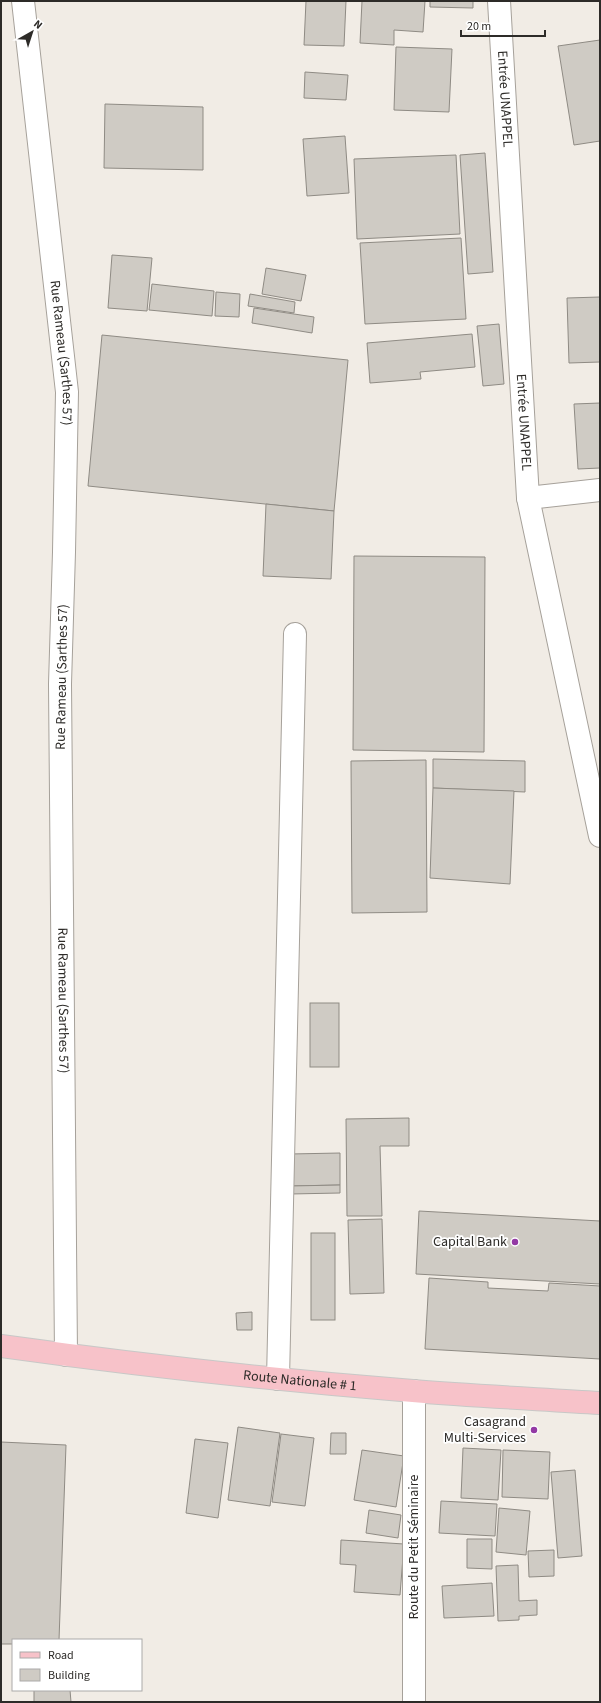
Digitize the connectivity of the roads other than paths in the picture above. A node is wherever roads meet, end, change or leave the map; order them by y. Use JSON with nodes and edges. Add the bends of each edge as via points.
{"nodes":[{"id":1,"x":23,"y":1,"type":"edge"},
{"id":2,"x":499,"y":1,"type":"edge"},
{"id":3,"x":600,"y":490,"type":"edge"},
{"id":4,"x":528,"y":498,"type":"junction"},
{"id":5,"x":295,"y":634,"type":"dead end"},
{"id":6,"x":600,"y":836,"type":"edge"},
{"id":7,"x":1,"y":1346,"type":"edge"},
{"id":8,"x":66,"y":1355,"type":"junction"},
{"id":9,"x":278,"y":1379,"type":"junction"},
{"id":10,"x":414,"y":1391,"type":"junction"},
{"id":11,"x":600,"y":1403,"type":"edge"},
{"id":12,"x":414,"y":1702,"type":"edge"}],
"edges":[{"from":1,"to":8,"type":"street","name":"Rue Rameau (Sarthes 57)","via":[[67,392],[60,684]]},
{"from":2,"to":4,"type":"street","name":"Entrée UNAPPEL"},
{"from":3,"to":4,"type":"street"},
{"from":4,"to":6,"type":"street","name":"Entrée UNAPPEL"},
{"from":5,"to":9,"type":"street"},
{"from":7,"to":8,"type":"main road","name":"Route Nationale # 1"},
{"from":8,"to":9,"type":"main road","name":"Route Nationale # 1"},
{"from":9,"to":10,"type":"main road","name":"Route Nationale # 1"},
{"from":10,"to":11,"type":"main road","name":"Route Nationale # 1"},
{"from":10,"to":12,"type":"street","name":"Route du Petit Séminaire"}]}
